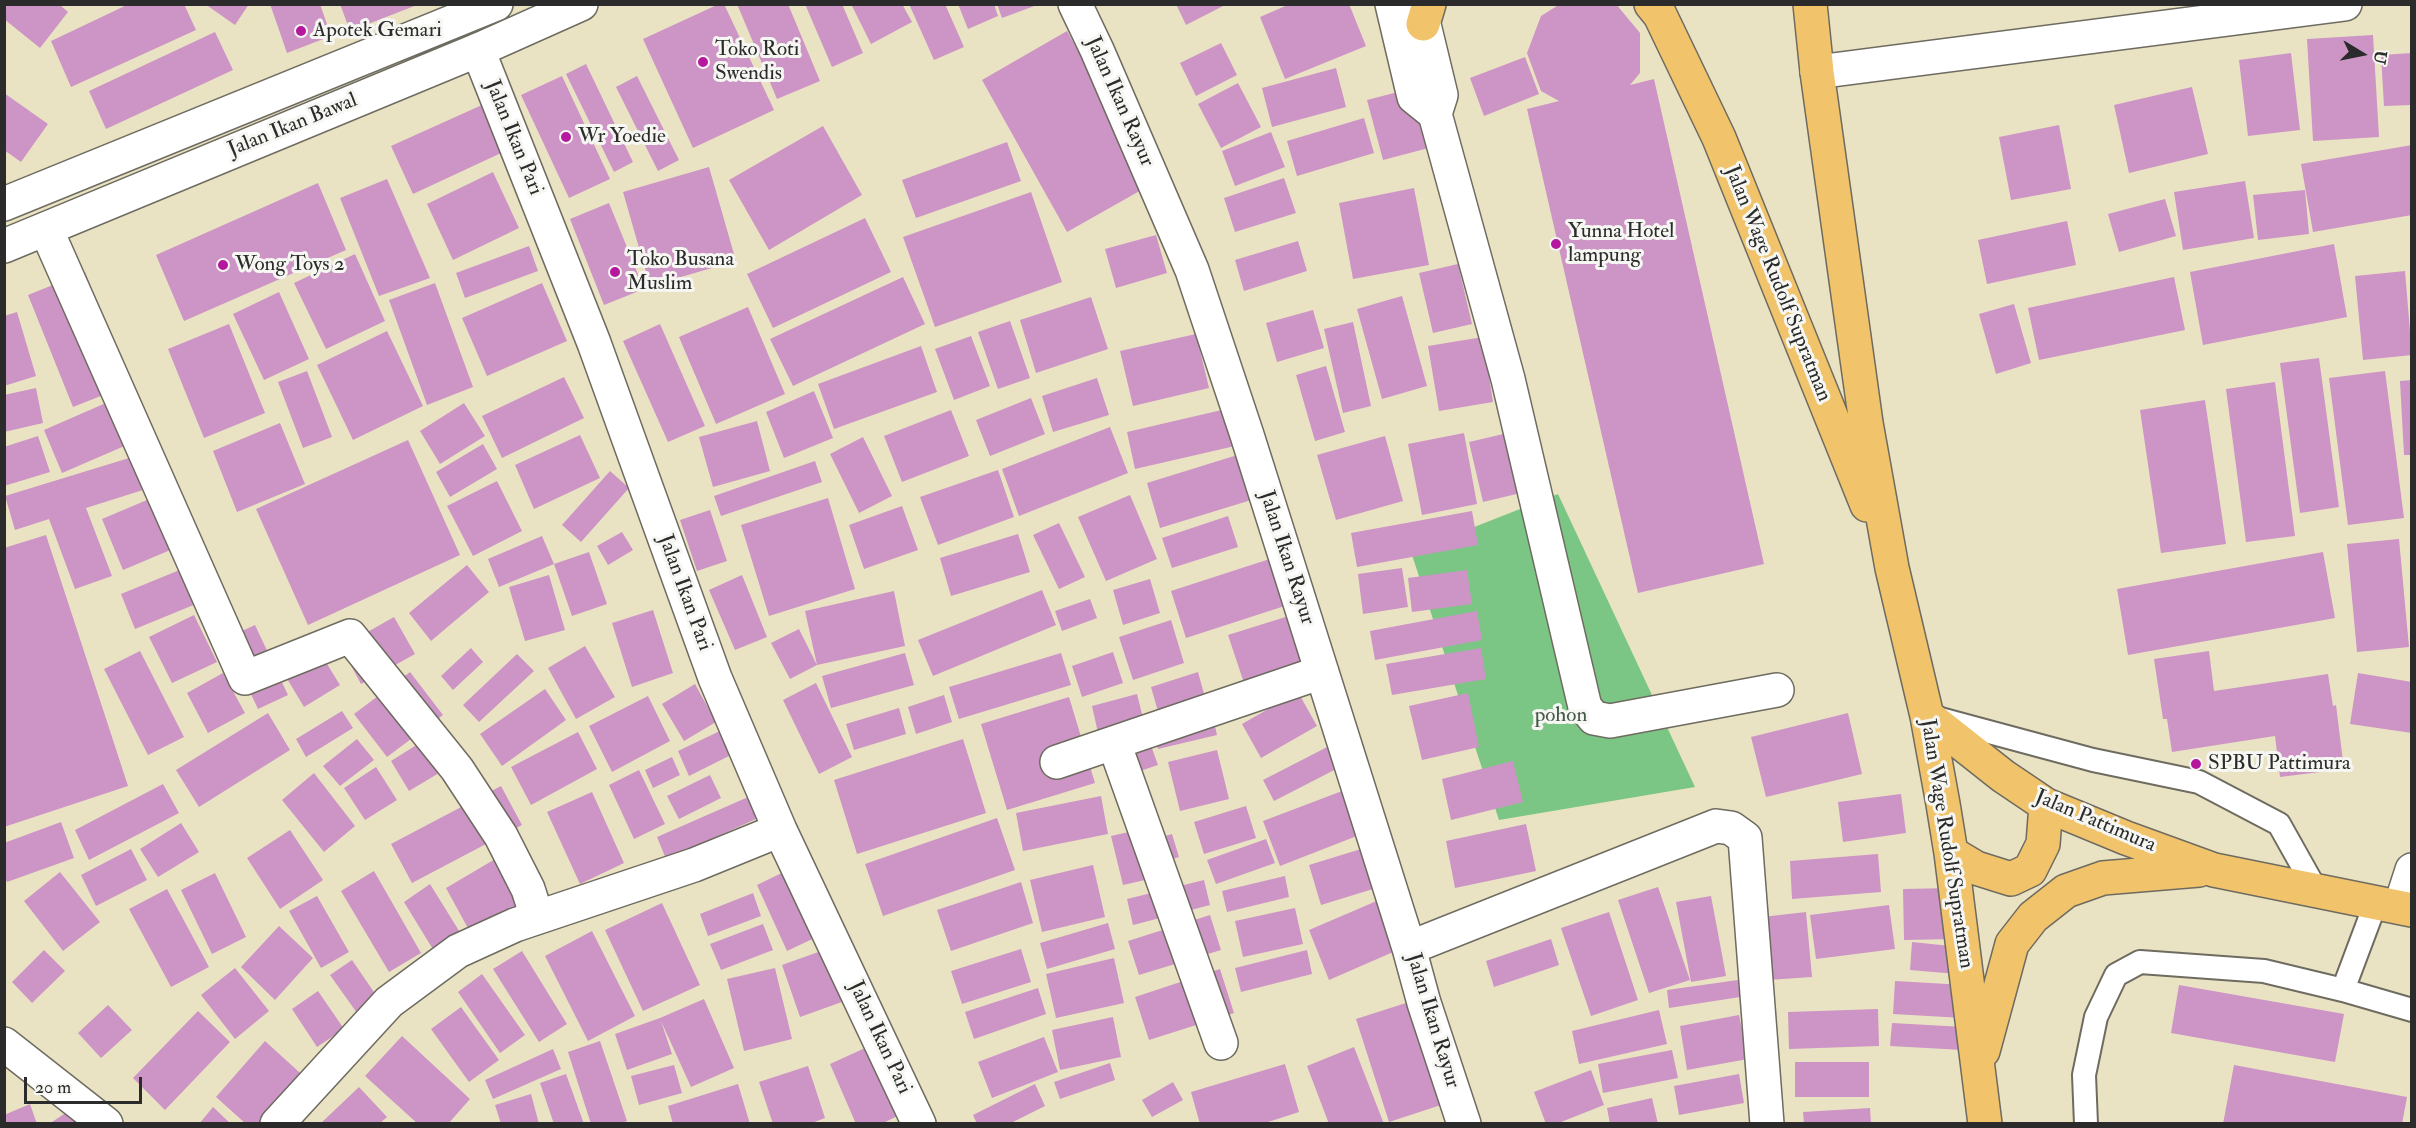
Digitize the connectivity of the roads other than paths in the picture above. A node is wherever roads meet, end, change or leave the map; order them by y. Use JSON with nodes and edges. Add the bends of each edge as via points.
{"nodes":[{"id":1,"x":581,"y":4,"type":"edge"},
{"id":2,"x":1075,"y":4,"type":"edge"},
{"id":3,"x":1392,"y":4,"type":"edge"},
{"id":4,"x":1651,"y":4,"type":"edge"},
{"id":5,"x":1810,"y":4,"type":"edge"},
{"id":6,"x":2345,"y":4,"type":"edge"},
{"id":7,"x":492,"y":6,"type":"edge"},
{"id":8,"x":1424,"y":11,"type":"edge"},
{"id":9,"x":478,"y":50,"type":"junction"},
{"id":10,"x":1817,"y":72,"type":"junction"},
{"id":11,"x":1435,"y":114,"type":"junction"},
{"id":12,"x":4,"y":204,"type":"edge"},
{"id":13,"x":46,"y":229,"type":"junction"},
{"id":14,"x":4,"y":246,"type":"edge"},
{"id":15,"x":1892,"y":568,"type":"junction"},
{"id":16,"x":1322,"y":672,"type":"junction"},
{"id":17,"x":1777,"y":690,"type":"dead end"},
{"id":18,"x":1927,"y":716,"type":"junction"},
{"id":19,"x":1114,"y":743,"type":"junction"},
{"id":20,"x":1057,"y":762,"type":"dead end"},
{"id":21,"x":2046,"y":805,"type":"junction"},
{"id":22,"x":780,"y":830,"type":"junction"},
{"id":23,"x":1951,"y":853,"type":"junction"},
{"id":24,"x":2214,"y":870,"type":"junction"},
{"id":25,"x":2412,"y":870,"type":"edge"},
{"id":26,"x":2316,"y":890,"type":"junction"},
{"id":27,"x":2396,"y":906,"type":"edge"},
{"id":28,"x":537,"y":917,"type":"junction"},
{"id":29,"x":1409,"y":948,"type":"junction"},
{"id":30,"x":2343,"y":990,"type":"junction"},
{"id":31,"x":2412,"y":1010,"type":"edge"},
{"id":32,"x":1221,"y":1043,"type":"dead end"},
{"id":33,"x":4,"y":1044,"type":"edge"},
{"id":34,"x":1978,"y":1071,"type":"junction"},
{"id":35,"x":106,"y":1124,"type":"edge"},
{"id":36,"x":277,"y":1124,"type":"edge"},
{"id":37,"x":919,"y":1124,"type":"edge"},
{"id":38,"x":1464,"y":1124,"type":"edge"},
{"id":39,"x":1767,"y":1124,"type":"edge"},
{"id":40,"x":1985,"y":1124,"type":"edge"},
{"id":41,"x":2086,"y":1124,"type":"edge"}],
"edges":[{"from":1,"to":9,"type":"street","name":"Jalan Ikan Bawal"},
{"from":2,"to":16,"type":"street","name":"Jalan Ikan Rayur","via":[[1192,270]]},
{"from":3,"to":11,"type":"street","via":[[1414,98]]},
{"from":4,"to":15,"type":"main road","name":"Jalan Wage Rudolf Supratman","via":[[1660,15],[1719,138]]},
{"from":5,"to":10,"type":"main road","name":"Jalan Wage Rudolf Supratman"},
{"from":6,"to":10,"type":"street"},
{"from":7,"to":12,"type":"street","name":"Jalan Ikan Bawal"},
{"from":8,"to":11,"type":"street","via":[[1441,95]]},
{"from":9,"to":13,"type":"street","name":"Jalan Ikan Bawal"},
{"from":9,"to":22,"type":"street","name":"Jalan Ikan Pari","via":[[594,343],[715,678]]},
{"from":10,"to":15,"type":"main road","name":"Jalan Wage Rudolf Supratman","via":[[1866,423]]},
{"from":11,"to":17,"type":"street","via":[[1508,378],[1585,707],[1594,718],[1610,721]]},
{"from":13,"to":14,"type":"street","name":"Jalan Ikan Bawal"},
{"from":13,"to":28,"type":"street","via":[[245,678],[350,636],[457,769],[495,826],[528,889]]},
{"from":15,"to":18,"type":"main road","name":"Jalan Wage Rudolf Supratman"},
{"from":16,"to":19,"type":"street"},
{"from":16,"to":29,"type":"street","name":"Jalan Ikan Rayur"},
{"from":18,"to":21,"type":"main road","name":"Jalan Pattimura"},
{"from":18,"to":23,"type":"main road","name":"Jalan Wage Rudolf Supratman"},
{"from":18,"to":26,"type":"lane","via":[[2093,760],[2199,782],[2279,824]]},
{"from":19,"to":20,"type":"street"},
{"from":19,"to":32,"type":"street"},
{"from":21,"to":23,"type":"main road","via":[[2043,844],[2030,870],[2011,879],[1976,868]]},
{"from":21,"to":24,"type":"main road","name":"Jalan Pattimura"},
{"from":22,"to":28,"type":"street","via":[[694,866]]},
{"from":22,"to":37,"type":"street","name":"Jalan Ikan Pari"},
{"from":23,"to":34,"type":"main road","name":"Jalan Wage Rudolf Supratman"},
{"from":24,"to":26,"type":"main road","name":"Jalan Pattimura"},
{"from":24,"to":34,"type":"main road","name":"Jalan Pattimura","via":[[2103,878],[2066,891],[2033,917],[2012,944]]},
{"from":25,"to":27,"type":"street"},
{"from":26,"to":27,"type":"main road","name":"Jalan Pattimura"},
{"from":27,"to":30,"type":"lane"},
{"from":28,"to":36,"type":"street","via":[[458,951],[389,1002]]},
{"from":29,"to":38,"type":"street","name":"Jalan Ikan Rayur"},
{"from":29,"to":39,"type":"street","via":[[1716,826],[1731,828],[1745,838]]},
{"from":30,"to":31,"type":"lane"},
{"from":30,"to":41,"type":"lane","via":[[2264,971],[2140,962],[2116,975],[2096,1017],[2084,1075]]},
{"from":33,"to":35,"type":"street"},
{"from":34,"to":40,"type":"main road","name":"Jalan Wage Rudolf Supratman"}]}
